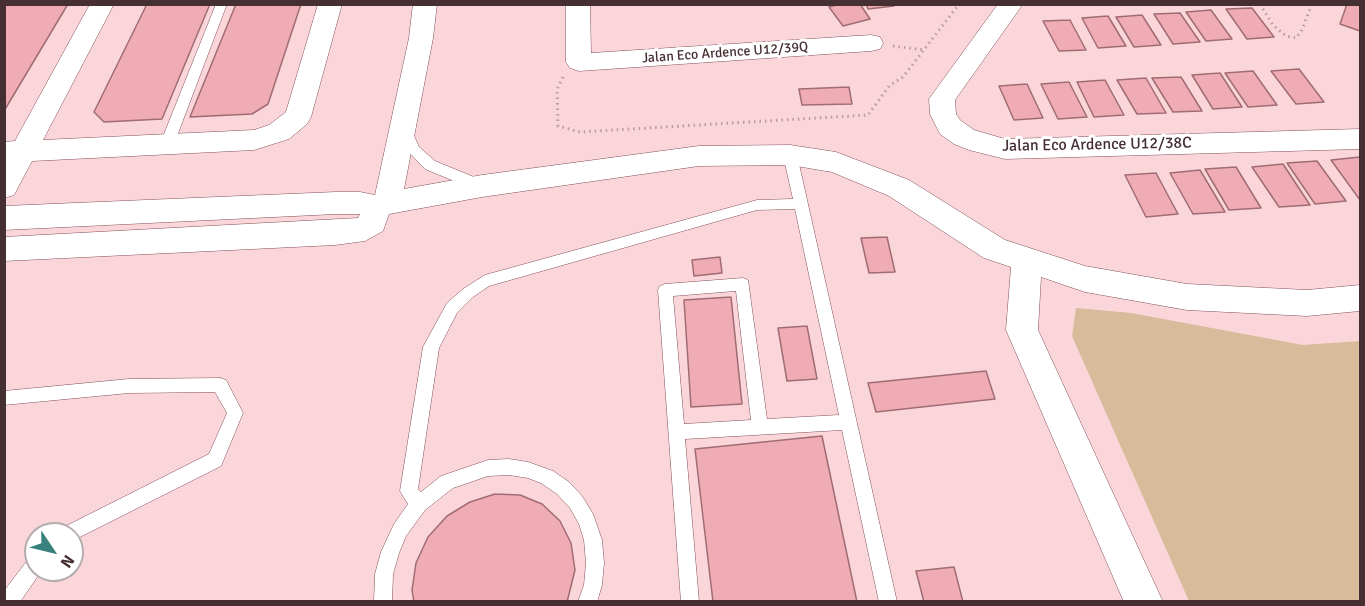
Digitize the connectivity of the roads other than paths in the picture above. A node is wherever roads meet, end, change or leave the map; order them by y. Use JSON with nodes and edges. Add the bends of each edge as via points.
{"nodes":[{"id":1,"x":102,"y":4,"type":"edge"},
{"id":2,"x":222,"y":4,"type":"edge"},
{"id":3,"x":330,"y":4,"type":"edge"},
{"id":4,"x":425,"y":4,"type":"edge"},
{"id":5,"x":578,"y":4,"type":"edge"},
{"id":6,"x":1011,"y":4,"type":"edge"},
{"id":7,"x":871,"y":43,"type":"road end"},
{"id":8,"x":403,"y":124,"type":"junction"},
{"id":9,"x":1360,"y":139,"type":"edge"},
{"id":10,"x":167,"y":144,"type":"junction"},
{"id":11,"x":14,"y":152,"type":"edge"},
{"id":12,"x":790,"y":155,"type":"junction"},
{"id":13,"x":482,"y":186,"type":"junction"},
{"id":14,"x":4,"y":187,"type":"edge"},
{"id":15,"x":801,"y":204,"type":"junction"},
{"id":16,"x":4,"y":218,"type":"edge"},
{"id":17,"x":4,"y":249,"type":"edge"},
{"id":18,"x":1028,"y":262,"type":"junction"},
{"id":19,"x":1360,"y":298,"type":"edge"},
{"id":20,"x":4,"y":398,"type":"edge"},
{"id":21,"x":848,"y":422,"type":"junction"},
{"id":22,"x":760,"y":427,"type":"junction"},
{"id":23,"x":676,"y":432,"type":"junction"},
{"id":24,"x":419,"y":504,"type":"junction"},
{"id":25,"x":84,"y":526,"type":"edge"},
{"id":26,"x":24,"y":580,"type":"edge"},
{"id":27,"x":8,"y":602,"type":"edge"},
{"id":28,"x":383,"y":602,"type":"edge"},
{"id":29,"x":587,"y":602,"type":"edge"},
{"id":30,"x":690,"y":602,"type":"edge"},
{"id":31,"x":888,"y":602,"type":"edge"},
{"id":32,"x":1144,"y":602,"type":"edge"}],
"edges":[{"from":1,"to":11,"type":"street"},
{"from":2,"to":10,"type":"lane"},
{"from":3,"to":10,"type":"street","via":[[298,117],[279,132],[254,140]]},
{"from":4,"to":8,"type":"street"},
{"from":5,"to":7,"type":"street","name":"Jalan Eco Ardence U12/39Q","via":[[579,62]]},
{"from":6,"to":9,"type":"street","name":"Jalan Eco Ardence U12/38C","via":[[942,99],[943,114],[950,127],[979,143],[1005,149]]},
{"from":8,"to":13,"type":"lane","via":[[414,150],[430,165]]},
{"from":8,"to":13,"type":"street","via":[[389,203]]},
{"from":10,"to":11,"type":"street"},
{"from":11,"to":14,"type":"street"},
{"from":12,"to":13,"type":"street","via":[[699,156]]},
{"from":12,"to":15,"type":"lane"},
{"from":12,"to":18,"type":"street","via":[[836,162],[899,188],[995,249]]},
{"from":15,"to":21,"type":"lane"},
{"from":15,"to":24,"type":"lane","via":[[757,205],[484,281],[468,293],[452,308],[431,347],[409,490]]},
{"from":16,"to":17,"type":"street","via":[[360,202],[375,210],[373,224],[365,229],[335,233]]},
{"from":18,"to":19,"type":"street","via":[[1085,279],[1187,297],[1307,303]]},
{"from":18,"to":32,"type":"street","via":[[1022,330]]},
{"from":20,"to":25,"type":"lane","via":[[129,386],[220,385],[235,413],[215,460]]},
{"from":21,"to":22,"type":"lane"},
{"from":21,"to":31,"type":"lane"},
{"from":22,"to":23,"type":"lane"},
{"from":22,"to":23,"type":"lane","via":[[743,284],[665,290]]},
{"from":23,"to":30,"type":"lane"},
{"from":24,"to":28,"type":"lane","via":[[390,552]]},
{"from":24,"to":29,"type":"lane","via":[[447,482],[488,468],[509,467],[547,477],[570,495],[587,520],[595,562]]},
{"from":26,"to":27,"type":"lane"}]}
